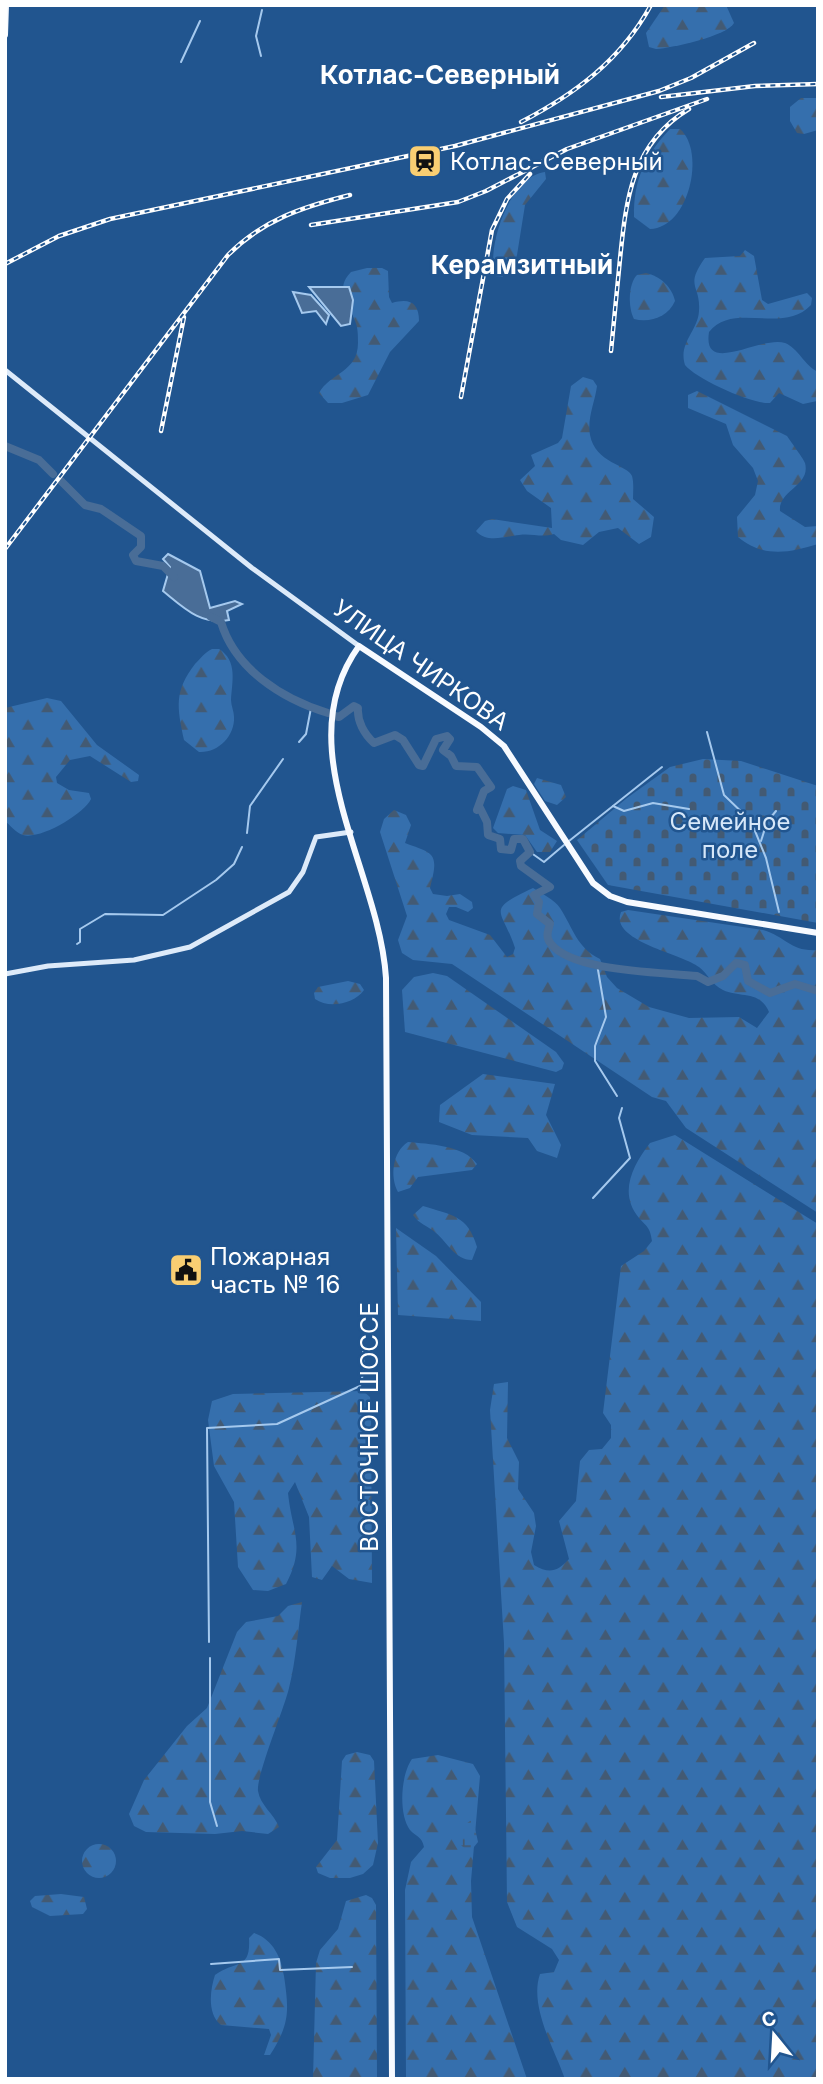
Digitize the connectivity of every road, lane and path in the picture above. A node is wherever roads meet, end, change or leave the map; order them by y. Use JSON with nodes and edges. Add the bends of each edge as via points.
{"nodes":[{"id":1,"x":6,"y":5,"type":"edge"},
{"id":2,"x":5,"y":35,"type":"edge"},
{"id":3,"x":5,"y":370,"type":"edge"},
{"id":4,"x":359,"y":646,"type":"junction"},
{"id":5,"x":351,"y":832,"type":"junction"},
{"id":6,"x":818,"y":933,"type":"edge"},
{"id":7,"x":5,"y":974,"type":"edge"},
{"id":8,"x":392,"y":2079,"type":"edge"}],
"edges":[{"from":1,"to":2,"type":"main road"},
{"from":3,"to":4,"type":"main road","name":"УЛИЦА ЧИРКОВА","via":[[252,568]]},
{"from":4,"to":5,"type":"main road","name":"ВОСТОЧНОЕ ШОССЕ","via":[[335,695],[330,731],[331,754]]},
{"from":4,"to":6,"type":"main road","name":"УЛИЦА ЧИРКОВА","via":[[504,746],[593,883],[610,896]]},
{"from":5,"to":7,"type":"main road","via":[[316,837],[303,872],[289,892],[190,947],[134,960],[48,965]]},
{"from":5,"to":8,"type":"main road","name":"ВОСТОЧНОЕ ШОССЕ","via":[[377,918],[386,978]]}]}
